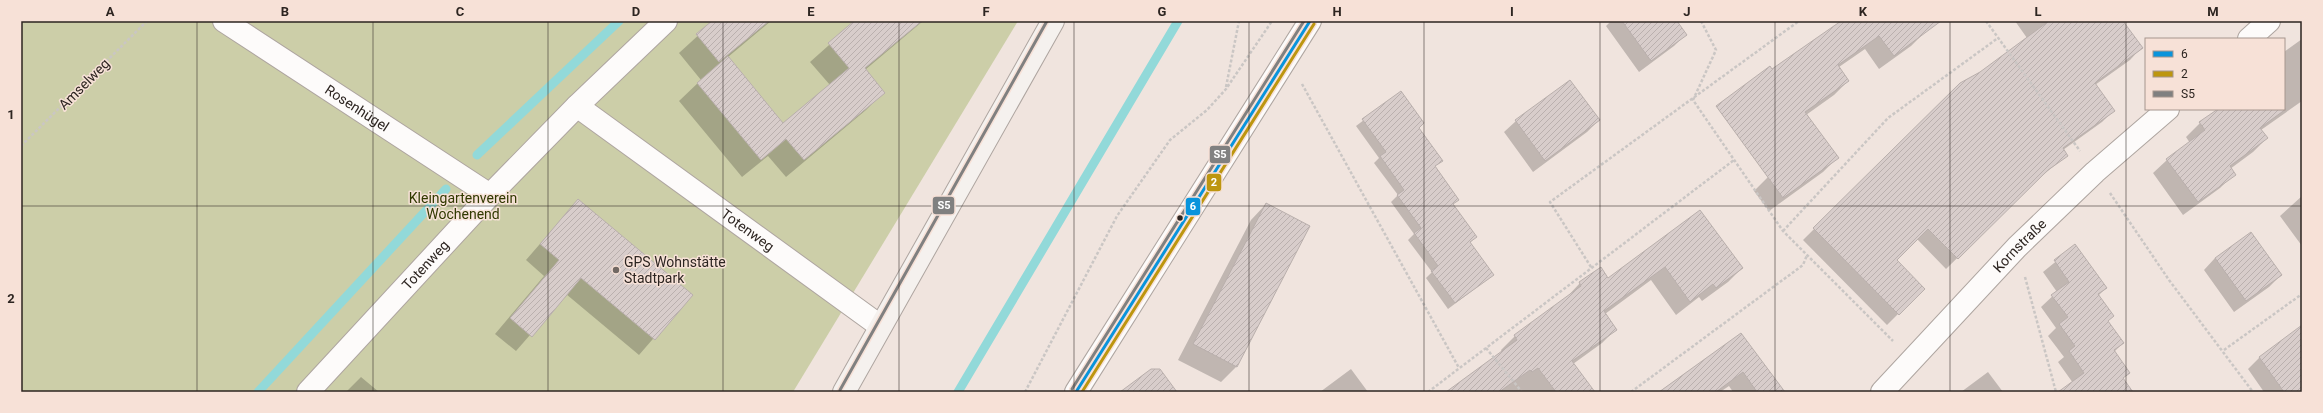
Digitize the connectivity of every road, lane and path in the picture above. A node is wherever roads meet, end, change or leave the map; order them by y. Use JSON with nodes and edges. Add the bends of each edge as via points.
{"nodes":[{"id":1,"x":147,"y":21,"type":"edge"},
{"id":2,"x":224,"y":21,"type":"edge"},
{"id":3,"x":666,"y":21,"type":"edge"},
{"id":4,"x":1054,"y":21,"type":"edge"},
{"id":5,"x":1239,"y":21,"type":"edge"},
{"id":6,"x":1272,"y":21,"type":"edge"},
{"id":7,"x":1310,"y":21,"type":"edge"},
{"id":8,"x":1701,"y":21,"type":"edge"},
{"id":9,"x":1799,"y":21,"type":"edge"},
{"id":10,"x":1986,"y":21,"type":"edge"},
{"id":11,"x":2269,"y":21,"type":"edge"},
{"id":12,"x":1998,"y":38,"type":"junction"},
{"id":13,"x":2250,"y":38,"type":"edge"},
{"id":14,"x":1286,"y":58,"type":"junction"},
{"id":15,"x":1226,"y":89,"type":"junction"},
{"id":16,"x":1693,"y":100,"type":"junction"},
{"id":17,"x":577,"y":106,"type":"junction"},
{"id":18,"x":2167,"y":110,"type":"edge"},
{"id":19,"x":21,"y":146,"type":"edge"},
{"id":20,"x":1734,"y":160,"type":"junction"},
{"id":21,"x":2095,"y":172,"type":"junction"},
{"id":22,"x":490,"y":195,"type":"junction"},
{"id":23,"x":1783,"y":231,"type":"junction"},
{"id":24,"x":2017,"y":247,"type":"junction"},
{"id":25,"x":1807,"y":255,"type":"junction"},
{"id":26,"x":1591,"y":267,"type":"junction"},
{"id":27,"x":2302,"y":294,"type":"edge"},
{"id":28,"x":880,"y":326,"type":"junction"},
{"id":29,"x":1486,"y":348,"type":"junction"},
{"id":30,"x":2224,"y":350,"type":"junction"},
{"id":31,"x":1912,"y":360,"type":"junction"},
{"id":32,"x":1459,"y":368,"type":"junction"},
{"id":33,"x":308,"y":392,"type":"edge"},
{"id":34,"x":844,"y":392,"type":"edge"},
{"id":35,"x":1024,"y":392,"type":"edge"},
{"id":36,"x":1076,"y":392,"type":"edge"},
{"id":37,"x":1428,"y":392,"type":"edge"},
{"id":38,"x":1522,"y":392,"type":"edge"},
{"id":39,"x":1631,"y":392,"type":"edge"},
{"id":40,"x":1882,"y":392,"type":"edge"},
{"id":41,"x":2056,"y":392,"type":"edge"},
{"id":42,"x":2253,"y":392,"type":"edge"}],
"edges":[{"from":1,"to":19,"type":"path","name":"Amselweg"},
{"from":2,"to":22,"type":"street","name":"Rosenhügel"},
{"from":3,"to":17,"type":"street","name":"Totenweg"},
{"from":4,"to":28,"type":"main road"},
{"from":5,"to":15,"type":"path"},
{"from":6,"to":15,"type":"path"},
{"from":7,"to":14,"type":"street"},
{"from":8,"to":16,"type":"path","via":[[1716,50]]},
{"from":9,"to":16,"type":"path"},
{"from":10,"to":12,"type":"path"},
{"from":11,"to":13,"type":"street"},
{"from":12,"to":21,"type":"path"},
{"from":12,"to":23,"type":"path","via":[[1888,118]]},
{"from":14,"to":32,"type":"path","via":[[1312,100]]},
{"from":14,"to":36,"type":"street"},
{"from":15,"to":35,"type":"path","via":[[1207,110],[1170,140],[1117,216]]},
{"from":16,"to":20,"type":"path"},
{"from":16,"to":26,"type":"path","via":[[1550,202]]},
{"from":17,"to":22,"type":"street","name":"Totenweg"},
{"from":17,"to":28,"type":"street","name":"Totenweg"},
{"from":18,"to":21,"type":"street","name":"Kornstraße"},
{"from":20,"to":23,"type":"path"},
{"from":20,"to":26,"type":"path"},
{"from":21,"to":24,"type":"street","name":"Kornstraße"},
{"from":21,"to":30,"type":"path","via":[[2169,280]]},
{"from":22,"to":33,"type":"street","name":"Totenweg"},
{"from":23,"to":25,"type":"path"},
{"from":24,"to":31,"type":"street","name":"Kornstraße"},
{"from":24,"to":41,"type":"path"},
{"from":25,"to":31,"type":"path"},
{"from":25,"to":39,"type":"path","via":[[1803,265]]},
{"from":26,"to":29,"type":"path"},
{"from":27,"to":30,"type":"path"},
{"from":28,"to":34,"type":"main road"},
{"from":29,"to":32,"type":"path"},
{"from":29,"to":38,"type":"path"},
{"from":30,"to":42,"type":"path"},
{"from":31,"to":40,"type":"street","name":"Kornstraße"},
{"from":32,"to":37,"type":"path"}]}
